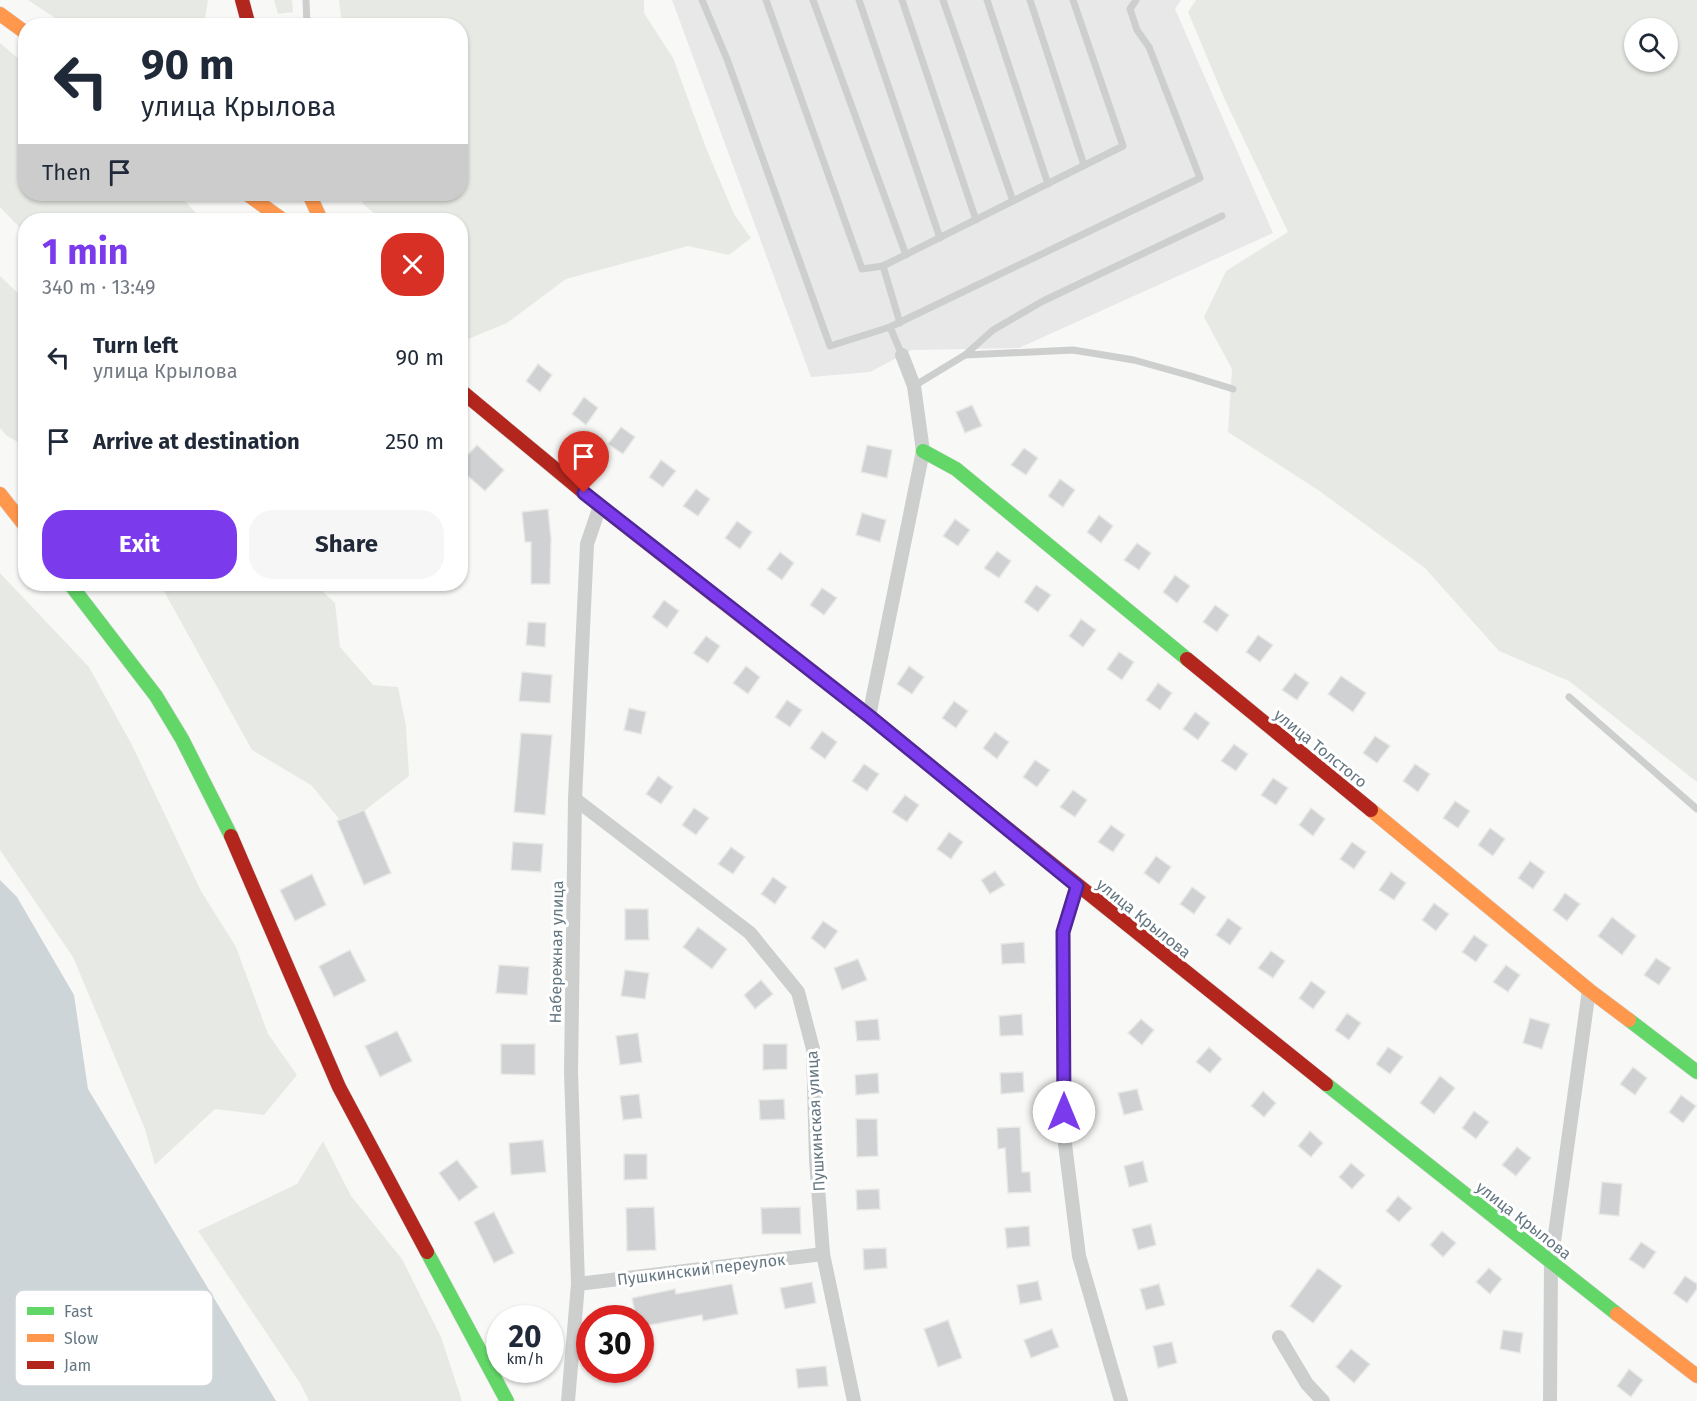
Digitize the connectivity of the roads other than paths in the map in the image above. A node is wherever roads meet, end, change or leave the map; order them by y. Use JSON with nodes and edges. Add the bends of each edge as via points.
{"nodes":[{"id":1,"x":242,"y":0,"type":"edge"},
{"id":2,"x":306,"y":0,"type":"edge"},
{"id":3,"x":702,"y":0,"type":"edge"},
{"id":4,"x":766,"y":0,"type":"edge"},
{"id":5,"x":813,"y":0,"type":"edge"},
{"id":6,"x":859,"y":0,"type":"edge"},
{"id":7,"x":902,"y":0,"type":"edge"},
{"id":8,"x":943,"y":0,"type":"edge"},
{"id":9,"x":987,"y":0,"type":"edge"},
{"id":10,"x":1030,"y":0,"type":"edge"},
{"id":11,"x":1073,"y":0,"type":"edge"},
{"id":12,"x":1136,"y":0,"type":"edge"},
{"id":13,"x":0,"y":14,"type":"edge"},
{"id":14,"x":247,"y":18,"type":"edge"},
{"id":15,"x":307,"y":18,"type":"edge"},
{"id":16,"x":18,"y":27,"type":"edge"},
{"id":17,"x":1084,"y":165,"type":"junction"},
{"id":18,"x":1048,"y":183,"type":"junction"},
{"id":19,"x":257,"y":201,"type":"edge"},
{"id":20,"x":1013,"y":201,"type":"junction"},
{"id":21,"x":273,"y":213,"type":"edge"},
{"id":22,"x":1222,"y":216,"type":"dead end"},
{"id":23,"x":976,"y":220,"type":"junction"},
{"id":24,"x":940,"y":238,"type":"junction"},
{"id":25,"x":906,"y":255,"type":"junction"},
{"id":26,"x":883,"y":267,"type":"junction"},
{"id":27,"x":900,"y":322,"type":"junction"},
{"id":28,"x":890,"y":327,"type":"junction"},
{"id":29,"x":902,"y":355,"type":"joint"},
{"id":30,"x":964,"y":356,"type":"junction"},
{"id":31,"x":914,"y":386,"type":"junction"},
{"id":32,"x":1233,"y":389,"type":"dead end"},
{"id":33,"x":468,"y":397,"type":"edge"},
{"id":34,"x":923,"y":451,"type":"junction"},
{"id":35,"x":0,"y":494,"type":"edge"},
{"id":36,"x":600,"y":506,"type":"junction"},
{"id":37,"x":18,"y":517,"type":"edge"},
{"id":38,"x":75,"y":591,"type":"edge"},
{"id":39,"x":1569,"y":697,"type":"dead end"},
{"id":40,"x":869,"y":716,"type":"junction"},
{"id":41,"x":575,"y":799,"type":"junction"},
{"id":42,"x":1697,"y":809,"type":"edge"},
{"id":43,"x":1077,"y":886,"type":"junction"},
{"id":44,"x":1589,"y":990,"type":"junction"},
{"id":45,"x":1697,"y":1072,"type":"edge"},
{"id":46,"x":823,"y":1254,"type":"junction"},
{"id":47,"x":1551,"y":1263,"type":"junction"},
{"id":48,"x":578,"y":1284,"type":"junction"},
{"id":49,"x":1278,"y":1337,"type":"dead end"},
{"id":50,"x":1697,"y":1376,"type":"edge"},
{"id":51,"x":507,"y":1401,"type":"edge"},
{"id":52,"x":568,"y":1401,"type":"edge"},
{"id":53,"x":854,"y":1401,"type":"edge"},
{"id":54,"x":1121,"y":1401,"type":"edge"},
{"id":55,"x":1323,"y":1401,"type":"edge"},
{"id":56,"x":1550,"y":1401,"type":"edge"}],
"edges":[{"from":1,"to":14,"type":"street"},
{"from":2,"to":15,"type":"lane"},
{"from":3,"to":28,"type":"lane","via":[[830,346]]},
{"from":4,"to":26,"type":"lane","via":[[862,269]]},
{"from":5,"to":25,"type":"lane"},
{"from":6,"to":24,"type":"lane"},
{"from":7,"to":23,"type":"lane"},
{"from":8,"to":20,"type":"lane"},
{"from":9,"to":18,"type":"lane"},
{"from":10,"to":17,"type":"lane"},
{"from":11,"to":17,"type":"lane","via":[[1122,146]]},
{"from":12,"to":27,"type":"lane","via":[[1130,9],[1137,30],[1149,47],[1200,178]]},
{"from":13,"to":16,"type":"street"},
{"from":17,"to":18,"type":"lane"},
{"from":18,"to":20,"type":"lane"},
{"from":19,"to":21,"type":"street"},
{"from":20,"to":23,"type":"lane"},
{"from":22,"to":30,"type":"lane","via":[[1043,301],[993,330]]},
{"from":23,"to":24,"type":"lane"},
{"from":24,"to":25,"type":"lane"},
{"from":25,"to":26,"type":"lane"},
{"from":26,"to":27,"type":"lane"},
{"from":27,"to":28,"type":"lane"},
{"from":28,"to":29,"type":"lane"},
{"from":29,"to":31,"type":"street"},
{"from":30,"to":31,"type":"lane"},
{"from":30,"to":32,"type":"lane","via":[[1073,350],[1134,360]]},
{"from":31,"to":34,"type":"street"},
{"from":33,"to":36,"type":"street","name":"улица Крылова"},
{"from":34,"to":40,"type":"street"},
{"from":34,"to":44,"type":"street","name":"улица Толстого","via":[[956,469]]},
{"from":35,"to":37,"type":"street"},
{"from":36,"to":40,"type":"street","name":"улица Крылова"},
{"from":36,"to":41,"type":"street","name":"Набережная улица","via":[[587,544]]},
{"from":38,"to":51,"type":"street","via":[[156,696],[182,739],[224,820],[339,1087]]},
{"from":39,"to":42,"type":"lane"},
{"from":40,"to":43,"type":"street","name":"улица Крылова"},
{"from":41,"to":46,"type":"street","name":"Пушкинская улица","via":[[750,933],[798,992],[813,1049]]},
{"from":41,"to":48,"type":"street","name":"Набережная улица","via":[[572,1072]]},
{"from":43,"to":47,"type":"street","name":"улица Крылова"},
{"from":43,"to":54,"type":"street","via":[[1063,932],[1064,1136],[1079,1256]]},
{"from":44,"to":45,"type":"street","name":"улица Толстого"},
{"from":44,"to":47,"type":"street"},
{"from":46,"to":48,"type":"street","name":"Пушкинский переулок"},
{"from":46,"to":53,"type":"street","name":"Пушкинская улица"},
{"from":47,"to":50,"type":"street","name":"улица Крылова"},
{"from":47,"to":56,"type":"street"},
{"from":48,"to":52,"type":"street","name":"Набережная улица"},
{"from":49,"to":55,"type":"street","via":[[1307,1384]]}]}
